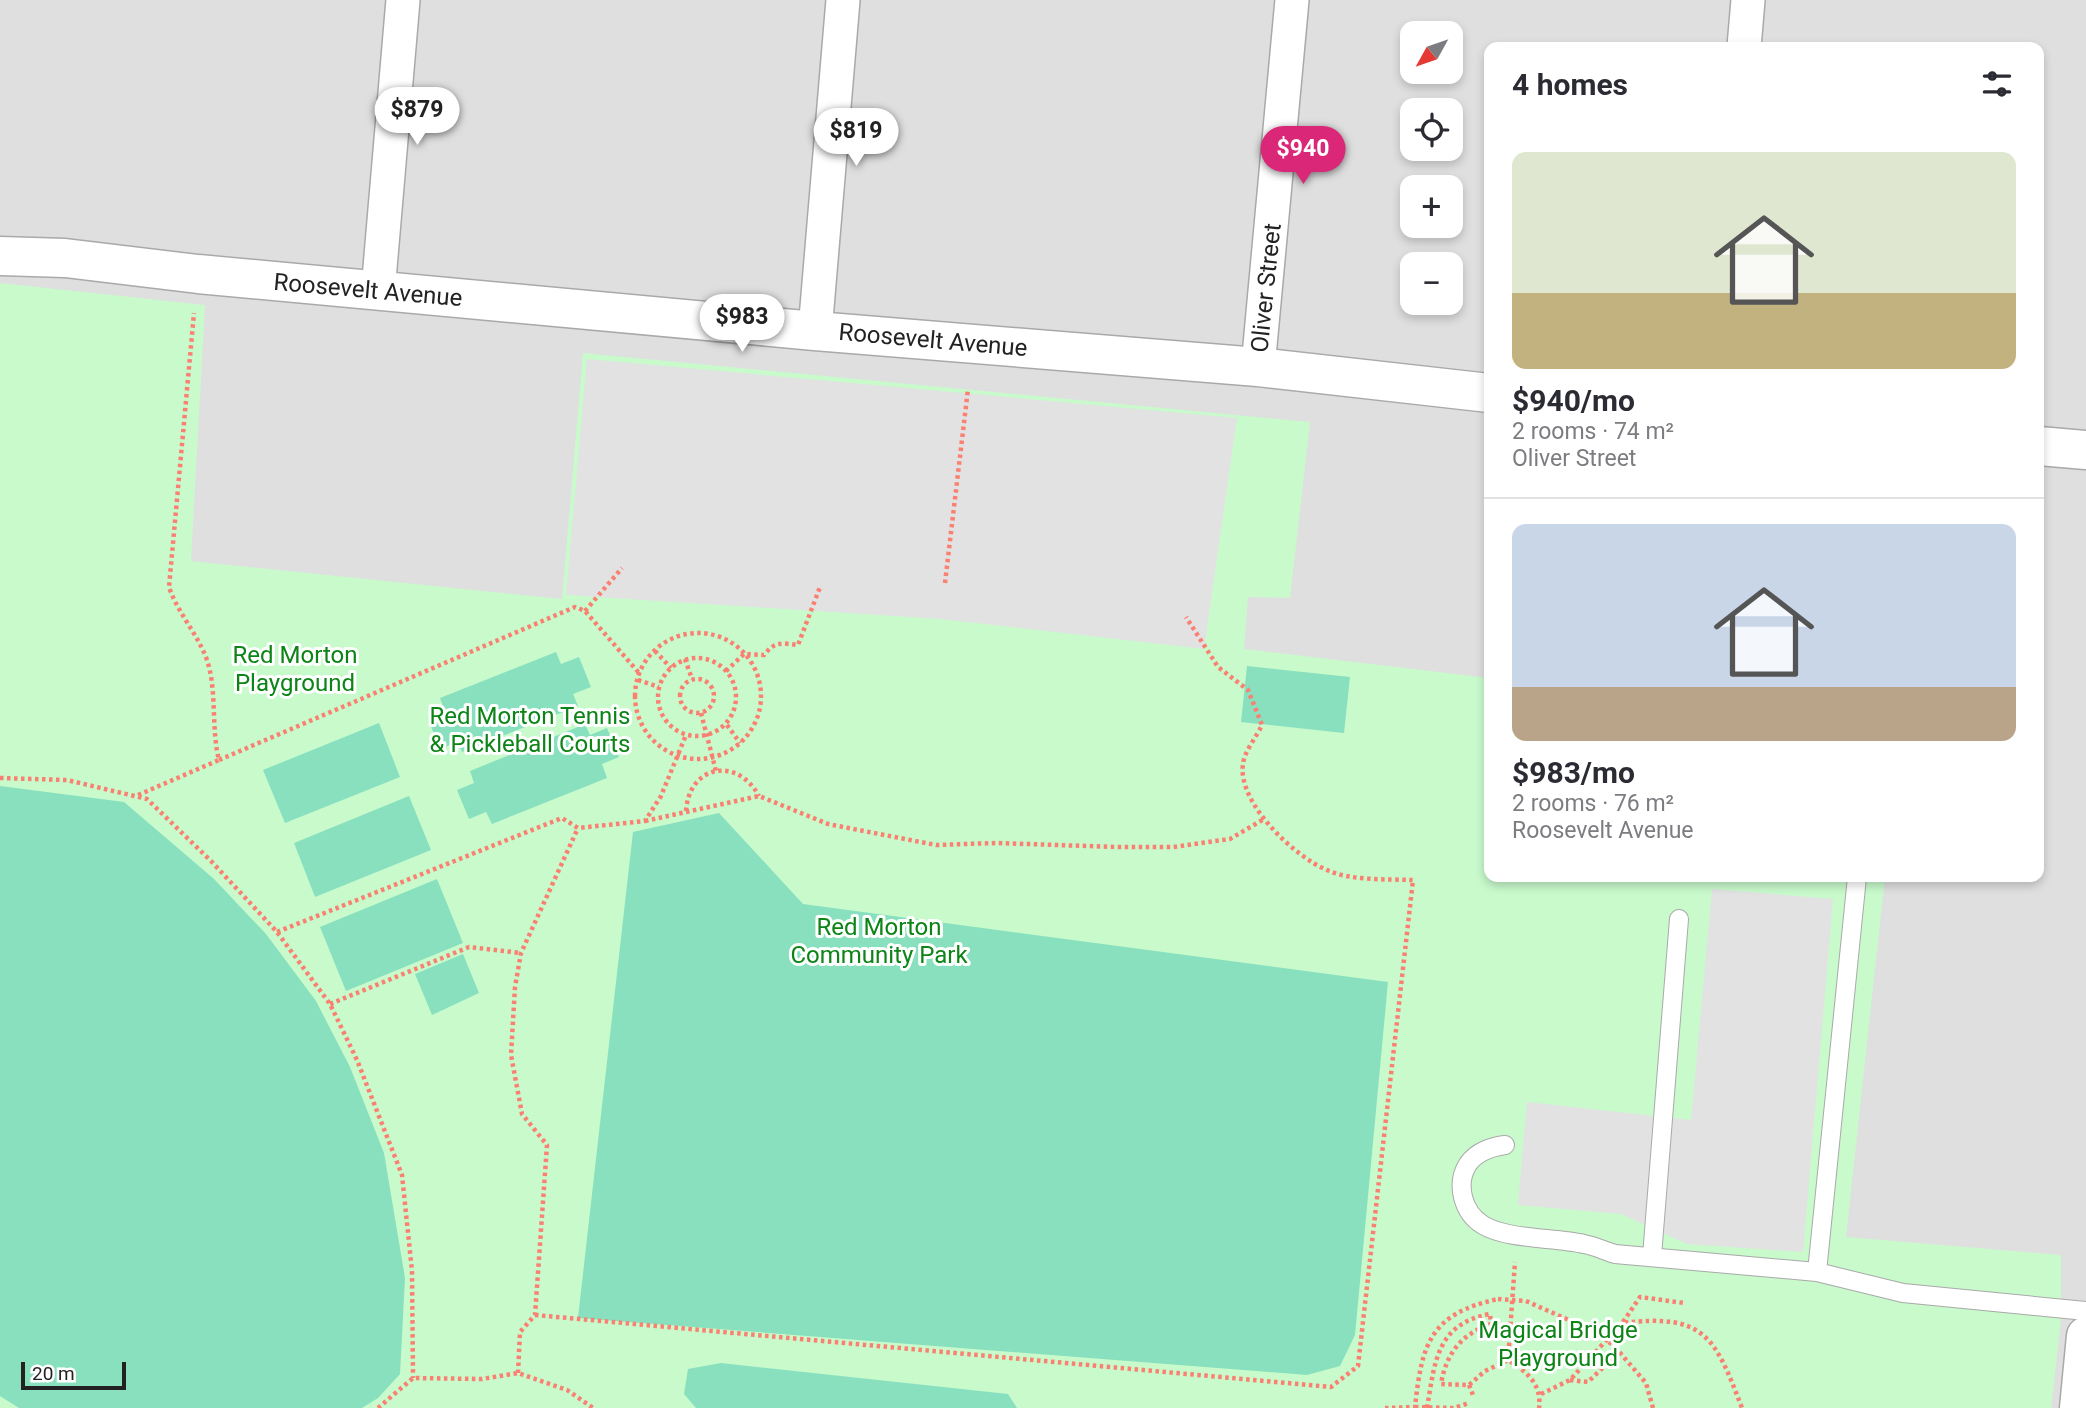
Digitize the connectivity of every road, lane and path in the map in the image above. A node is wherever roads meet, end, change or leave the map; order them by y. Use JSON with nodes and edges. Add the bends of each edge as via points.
{"nodes":[{"id":1,"x":403,"y":0,"type":"edge"},
{"id":2,"x":843,"y":0,"type":"edge"},
{"id":3,"x":1292,"y":0,"type":"edge"},
{"id":4,"x":1748,"y":0,"type":"edge"},
{"id":5,"x":1744,"y":42,"type":"edge"},
{"id":6,"x":0,"y":256,"type":"edge"},
{"id":7,"x":377,"y":290,"type":"junction"},
{"id":8,"x":194,"y":313,"type":"dead end"},
{"id":9,"x":815,"y":331,"type":"junction"},
{"id":10,"x":1258,"y":368,"type":"junction"},
{"id":11,"x":968,"y":388,"type":"dead end"},
{"id":12,"x":1484,"y":392,"type":"edge"},
{"id":13,"x":2044,"y":446,"type":"edge"},
{"id":14,"x":2086,"y":450,"type":"edge"},
{"id":15,"x":622,"y":568,"type":"dead end"},
{"id":16,"x":945,"y":583,"type":"dead end"},
{"id":17,"x":820,"y":587,"type":"dead end"},
{"id":18,"x":585,"y":611,"type":"junction"},
{"id":19,"x":1186,"y":617,"type":"dead end"},
{"id":20,"x":655,"y":651,"type":"junction"},
{"id":21,"x":744,"y":654,"type":"junction"},
{"id":22,"x":685,"y":659,"type":"junction"},
{"id":23,"x":671,"y":668,"type":"junction"},
{"id":24,"x":726,"y":671,"type":"junction"},
{"id":25,"x":639,"y":673,"type":"junction"},
{"id":26,"x":692,"y":679,"type":"junction"},
{"id":27,"x":638,"y":680,"type":"junction"},
{"id":28,"x":659,"y":687,"type":"junction"},
{"id":29,"x":701,"y":713,"type":"junction"},
{"id":30,"x":727,"y":725,"type":"junction"},
{"id":31,"x":686,"y":735,"type":"junction"},
{"id":32,"x":707,"y":736,"type":"junction"},
{"id":33,"x":740,"y":743,"type":"junction"},
{"id":34,"x":678,"y":756,"type":"junction"},
{"id":35,"x":712,"y":757,"type":"junction"},
{"id":36,"x":219,"y":760,"type":"junction"},
{"id":37,"x":716,"y":771,"type":"junction"},
{"id":38,"x":0,"y":778,"type":"edge"},
{"id":39,"x":137,"y":795,"type":"junction"},
{"id":40,"x":759,"y":796,"type":"junction"},
{"id":41,"x":686,"y":811,"type":"junction"},
{"id":42,"x":1264,"y":819,"type":"junction"},
{"id":43,"x":645,"y":821,"type":"junction"},
{"id":44,"x":578,"y":828,"type":"junction"},
{"id":45,"x":1856,"y":882,"type":"edge"},
{"id":46,"x":1679,"y":919,"type":"dead end"},
{"id":47,"x":277,"y":932,"type":"junction"},
{"id":48,"x":522,"y":953,"type":"junction"},
{"id":49,"x":330,"y":1004,"type":"junction"},
{"id":50,"x":1505,"y":1145,"type":"dead end"},
{"id":51,"x":1652,"y":1256,"type":"junction"},
{"id":52,"x":1515,"y":1261,"type":"dead end"},
{"id":53,"x":1817,"y":1272,"type":"junction"},
{"id":54,"x":1684,"y":1303,"type":"dead end"},
{"id":55,"x":2086,"y":1311,"type":"edge"},
{"id":56,"x":535,"y":1315,"type":"junction"},
{"id":57,"x":1622,"y":1323,"type":"junction"},
{"id":58,"x":2086,"y":1336,"type":"edge"},
{"id":59,"x":1619,"y":1352,"type":"junction"},
{"id":60,"x":1508,"y":1360,"type":"junction"},
{"id":61,"x":518,"y":1373,"type":"junction"},
{"id":62,"x":413,"y":1378,"type":"junction"},
{"id":63,"x":1570,"y":1380,"type":"junction"},
{"id":64,"x":1469,"y":1385,"type":"junction"},
{"id":65,"x":1541,"y":1394,"type":"junction"},
{"id":66,"x":1472,"y":1395,"type":"dead end"},
{"id":67,"x":1469,"y":1403,"type":"dead end"},
{"id":68,"x":1415,"y":1407,"type":"edge"},
{"id":69,"x":378,"y":1408,"type":"edge"},
{"id":70,"x":593,"y":1408,"type":"edge"},
{"id":71,"x":1385,"y":1408,"type":"edge"},
{"id":72,"x":1427,"y":1408,"type":"edge"},
{"id":73,"x":1539,"y":1408,"type":"edge"},
{"id":74,"x":1653,"y":1408,"type":"edge"},
{"id":75,"x":1742,"y":1408,"type":"edge"},
{"id":76,"x":2079,"y":1408,"type":"edge"}],
"edges":[{"from":1,"to":7,"type":"street"},
{"from":2,"to":9,"type":"street"},
{"from":3,"to":10,"type":"street","name":"Oliver Street"},
{"from":4,"to":5,"type":"street"},
{"from":6,"to":7,"type":"street","name":"Roosevelt Avenue","via":[[65,258]]},
{"from":7,"to":9,"type":"street","name":"Roosevelt Avenue"},
{"from":8,"to":36,"type":"path","via":[[169,587],[175,605],[200,641],[208,665],[213,689],[212,730]]},
{"from":9,"to":10,"type":"street","name":"Roosevelt Avenue"},
{"from":10,"to":12,"type":"street","name":"Roosevelt Avenue"},
{"from":11,"to":16,"type":"path"},
{"from":13,"to":14,"type":"street"},
{"from":15,"to":18,"type":"path"},
{"from":17,"to":21,"type":"path","via":[[798,645],[781,642],[772,644],[764,655]]},
{"from":18,"to":25,"type":"path"},
{"from":18,"to":36,"type":"path","via":[[575,607]]},
{"from":19,"to":42,"type":"path","via":[[1218,667],[1248,690],[1262,725],[1242,764],[1247,786]]},
{"from":20,"to":21,"type":"path","via":[[675,637],[691,633],[725,639]]},
{"from":20,"to":23,"type":"path"},
{"from":20,"to":25,"type":"path"},
{"from":21,"to":24,"type":"path"},
{"from":21,"to":33,"type":"path","via":[[758,677],[761,694],[753,727]]},
{"from":22,"to":23,"type":"path"},
{"from":22,"to":24,"type":"path","via":[[711,660]]},
{"from":22,"to":26,"type":"path"},
{"from":23,"to":28,"type":"path"},
{"from":24,"to":30,"type":"path","via":[[737,701]]},
{"from":25,"to":27,"type":"path"},
{"from":26,"to":29,"type":"path","via":[[683,685],[681,702],[688,711]]},
{"from":26,"to":29,"type":"path","via":[[704,680],[715,693],[713,704]]},
{"from":27,"to":28,"type":"path"},
{"from":27,"to":34,"type":"path","via":[[638,714],[646,733]]},
{"from":28,"to":31,"type":"path","via":[[661,714],[668,725]]},
{"from":29,"to":32,"type":"path"},
{"from":30,"to":32,"type":"path"},
{"from":30,"to":33,"type":"path"},
{"from":31,"to":32,"type":"path"},
{"from":31,"to":34,"type":"path"},
{"from":32,"to":35,"type":"path"},
{"from":33,"to":35,"type":"path"},
{"from":34,"to":35,"type":"path"},
{"from":34,"to":43,"type":"path"},
{"from":35,"to":37,"type":"path"},
{"from":36,"to":39,"type":"path"},
{"from":37,"to":40,"type":"path","via":[[737,773]]},
{"from":37,"to":41,"type":"path","via":[[692,788]]},
{"from":38,"to":39,"type":"path","via":[[67,780]]},
{"from":39,"to":47,"type":"path","via":[[147,799],[211,861]]},
{"from":40,"to":41,"type":"path"},
{"from":40,"to":42,"type":"path","via":[[828,824],[936,845],[1173,847],[1230,839]]},
{"from":41,"to":43,"type":"path"},
{"from":42,"to":56,"type":"path","via":[[1292,849],[1328,871],[1413,880],[1358,1366],[1331,1387]]},
{"from":43,"to":44,"type":"path"},
{"from":44,"to":47,"type":"path","via":[[562,818]]},
{"from":44,"to":48,"type":"path"},
{"from":45,"to":53,"type":"lane"},
{"from":46,"to":51,"type":"lane"},
{"from":47,"to":49,"type":"path"},
{"from":48,"to":49,"type":"path","via":[[469,947]]},
{"from":48,"to":56,"type":"path","via":[[514,987],[511,1055],[522,1114],[547,1144]]},
{"from":49,"to":62,"type":"path","via":[[402,1175],[412,1271]]},
{"from":50,"to":51,"type":"lane","via":[[1479,1153],[1463,1177],[1465,1205],[1484,1226],[1615,1254]]},
{"from":51,"to":53,"type":"lane"},
{"from":52,"to":60,"type":"path"},
{"from":53,"to":55,"type":"lane","via":[[1903,1293]]},
{"from":54,"to":57,"type":"path","via":[[1640,1297]]},
{"from":56,"to":61,"type":"path","via":[[520,1332]]},
{"from":57,"to":63,"type":"path"},
{"from":57,"to":75,"type":"path","via":[[1678,1320],[1704,1336],[1723,1356]]},
{"from":58,"to":76,"type":"street"},
{"from":59,"to":63,"type":"path","via":[[1588,1382]]},
{"from":59,"to":68,"type":"path","bridge":true,"via":[[1598,1333],[1526,1301],[1498,1299],[1468,1305],[1435,1330],[1420,1361]]},
{"from":59,"to":74,"type":"path","via":[[1646,1383]]},
{"from":60,"to":64,"type":"path"},
{"from":60,"to":65,"type":"path","via":[[1528,1373]]},
{"from":61,"to":62,"type":"path"},
{"from":61,"to":70,"type":"path","via":[[567,1390]]},
{"from":62,"to":69,"type":"path"},
{"from":63,"to":65,"type":"path"},
{"from":64,"to":66,"type":"path"},
{"from":64,"to":72,"type":"path","via":[[1441,1384],[1444,1363],[1463,1337],[1491,1324],[1490,1314],[1456,1327],[1435,1354]]},
{"from":65,"to":73,"type":"path"},
{"from":67,"to":72,"type":"path"},
{"from":68,"to":71,"type":"path"},
{"from":68,"to":72,"type":"path"}]}
